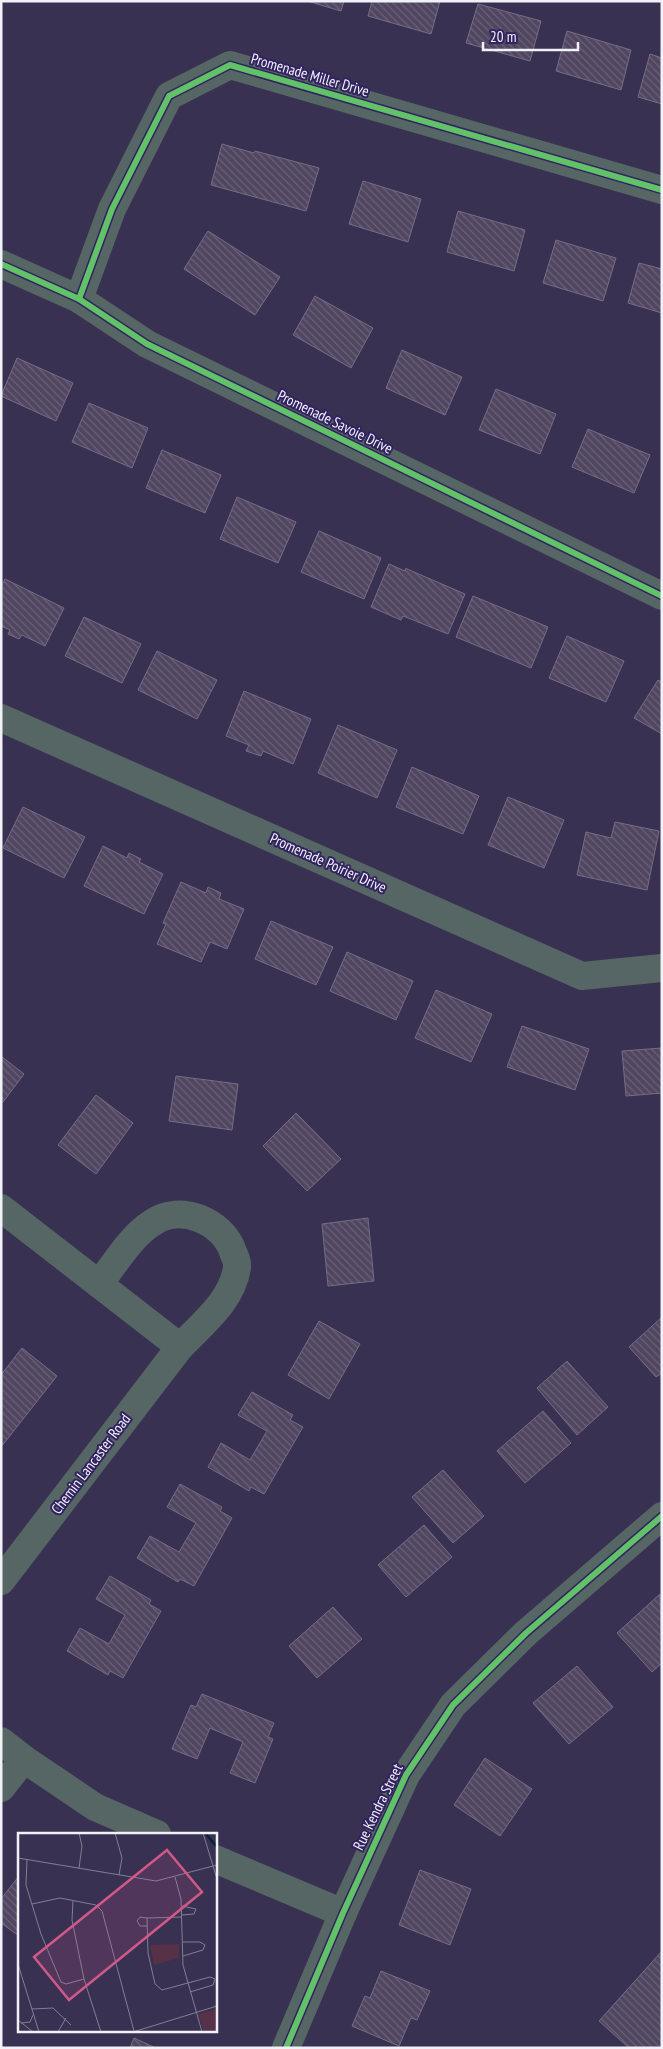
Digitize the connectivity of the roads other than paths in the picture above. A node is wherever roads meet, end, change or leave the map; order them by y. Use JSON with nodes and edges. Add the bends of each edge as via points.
{"nodes":[{"id":1,"x":662,"y":190,"type":"edge"},
{"id":2,"x":1,"y":264,"type":"edge"},
{"id":3,"x":79,"y":298,"type":"junction"},
{"id":4,"x":662,"y":596,"type":"edge"},
{"id":5,"x":1,"y":718,"type":"edge"},
{"id":6,"x":662,"y":968,"type":"edge"},
{"id":7,"x":1,"y":1208,"type":"edge"},
{"id":8,"x":99,"y":1284,"type":"junction"},
{"id":9,"x":180,"y":1347,"type":"junction"},
{"id":10,"x":662,"y":1516,"type":"edge"},
{"id":11,"x":1,"y":1581,"type":"edge"},
{"id":12,"x":1,"y":1741,"type":"edge"},
{"id":13,"x":24,"y":1759,"type":"junction"},
{"id":14,"x":1,"y":1788,"type":"edge"},
{"id":15,"x":156,"y":1833,"type":"edge"},
{"id":16,"x":216,"y":1858,"type":"edge"},
{"id":17,"x":343,"y":1913,"type":"junction"},
{"id":18,"x":286,"y":2048,"type":"edge"}],
"edges":[{"from":1,"to":3,"type":"street","name":"Promenade Miller Drive","via":[[230,65],[169,96],[112,209]]},
{"from":2,"to":3,"type":"street","name":"Promenade Savoie Drive"},
{"from":3,"to":4,"type":"street","name":"Promenade Savoie Drive","via":[[147,344]]},
{"from":5,"to":6,"type":"street","name":"Promenade Poirier Drive","via":[[582,976]]},
{"from":7,"to":8,"type":"street"},
{"from":8,"to":9,"type":"street"},
{"from":8,"to":9,"type":"street","name":"Chemin Lancaster Road","via":[[135,1238],[152,1222],[171,1214],[196,1217],[217,1228],[231,1245],[238,1265],[232,1285],[221,1304]]},
{"from":9,"to":11,"type":"street","name":"Chemin Lancaster Road"},
{"from":10,"to":17,"type":"street","name":"Rue Kendra Street","via":[[526,1633],[453,1705],[406,1775]]},
{"from":12,"to":13,"type":"street"},
{"from":13,"to":14,"type":"street"},
{"from":13,"to":15,"type":"street","via":[[95,1807]]},
{"from":16,"to":17,"type":"street"},
{"from":17,"to":18,"type":"street","name":"Rue Kendra Street"}]}
